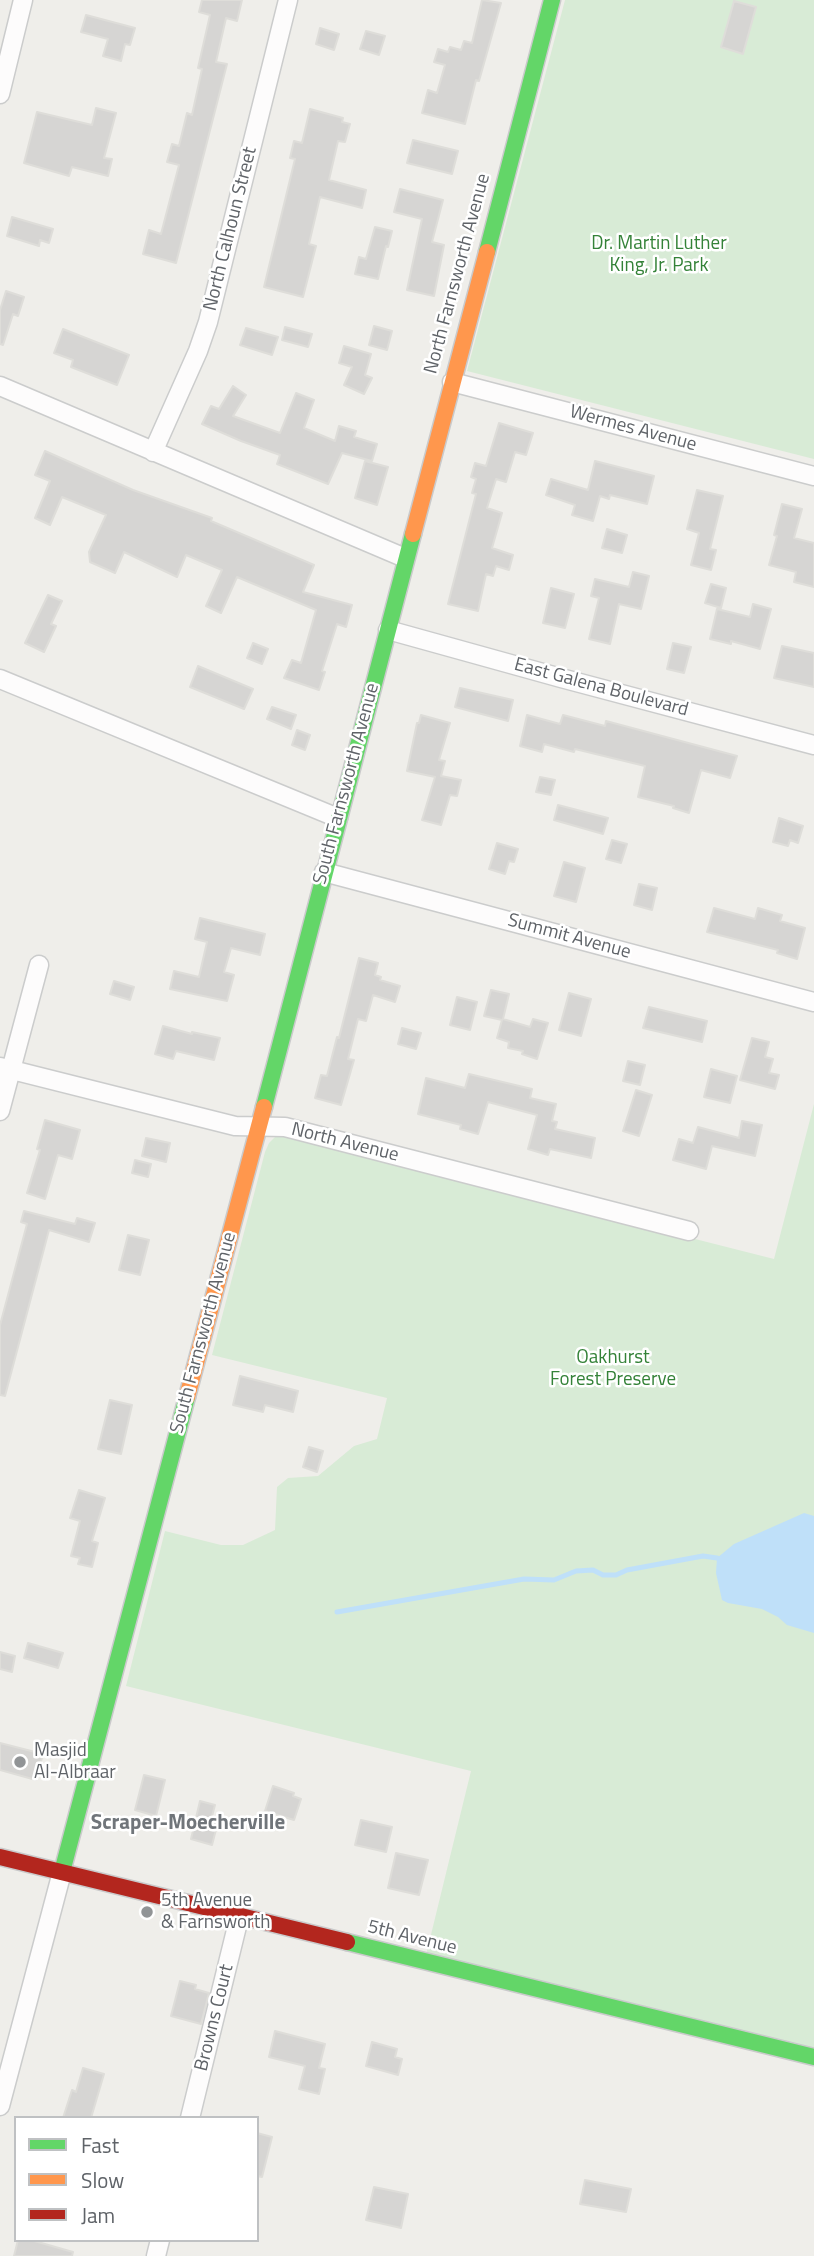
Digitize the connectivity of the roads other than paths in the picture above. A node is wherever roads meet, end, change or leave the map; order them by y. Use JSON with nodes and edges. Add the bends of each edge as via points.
{"nodes":[{"id":1,"x":23,"y":0,"type":"edge"},
{"id":2,"x":288,"y":0,"type":"edge"},
{"id":3,"x":552,"y":0,"type":"edge"},
{"id":4,"x":0,"y":93,"type":"edge"},
{"id":5,"x":452,"y":382,"type":"junction"},
{"id":6,"x":0,"y":386,"type":"edge"},
{"id":7,"x":153,"y":452,"type":"junction"},
{"id":8,"x":814,"y":476,"type":"edge"},
{"id":9,"x":405,"y":558,"type":"junction"},
{"id":10,"x":388,"y":630,"type":"junction"},
{"id":11,"x":0,"y":678,"type":"edge"},
{"id":12,"x":814,"y":745,"type":"edge"},
{"id":13,"x":338,"y":818,"type":"junction"},
{"id":14,"x":324,"y":872,"type":"junction"},
{"id":15,"x":39,"y":965,"type":"dead end"},
{"id":16,"x":814,"y":1002,"type":"edge"},
{"id":17,"x":5,"y":1068,"type":"edge"},
{"id":18,"x":0,"y":1111,"type":"edge"},
{"id":19,"x":259,"y":1127,"type":"junction"},
{"id":20,"x":689,"y":1231,"type":"dead end"},
{"id":21,"x":0,"y":1857,"type":"edge"},
{"id":22,"x":62,"y":1872,"type":"junction"},
{"id":23,"x":239,"y":1918,"type":"junction"},
{"id":24,"x":814,"y":2057,"type":"edge"},
{"id":25,"x":0,"y":2106,"type":"edge"},
{"id":26,"x":190,"y":2116,"type":"edge"}],
"edges":[{"from":1,"to":4,"type":"street"},
{"from":2,"to":7,"type":"street","name":"North Calhoun Street","via":[[208,322]]},
{"from":3,"to":5,"type":"street","name":"North Farnsworth Avenue"},
{"from":5,"to":8,"type":"street","name":"Wermes Avenue"},
{"from":5,"to":9,"type":"street","name":"North Farnsworth Avenue"},
{"from":6,"to":7,"type":"street"},
{"from":7,"to":9,"type":"street"},
{"from":9,"to":10,"type":"street","name":"South Farnsworth Avenue"},
{"from":10,"to":12,"type":"street","name":"East Galena Boulevard"},
{"from":10,"to":13,"type":"street","name":"South Farnsworth Avenue"},
{"from":11,"to":13,"type":"street"},
{"from":13,"to":14,"type":"street","name":"South Farnsworth Avenue"},
{"from":14,"to":16,"type":"street","name":"Summit Avenue"},
{"from":14,"to":19,"type":"street","name":"South Farnsworth Avenue"},
{"from":15,"to":17,"type":"street"},
{"from":17,"to":18,"type":"street"},
{"from":17,"to":19,"type":"street","name":"North Avenue","via":[[235,1126]]},
{"from":19,"to":20,"type":"street","name":"North Avenue","via":[[285,1127]]},
{"from":19,"to":22,"type":"street","name":"South Farnsworth Avenue"},
{"from":21,"to":22,"type":"street","name":"5th Avenue"},
{"from":22,"to":23,"type":"street","name":"5th Avenue"},
{"from":22,"to":25,"type":"street","name":"South Farnsworth Avenue"},
{"from":23,"to":24,"type":"street","name":"5th Avenue"},
{"from":23,"to":26,"type":"street","name":"Browns Court"}]}
